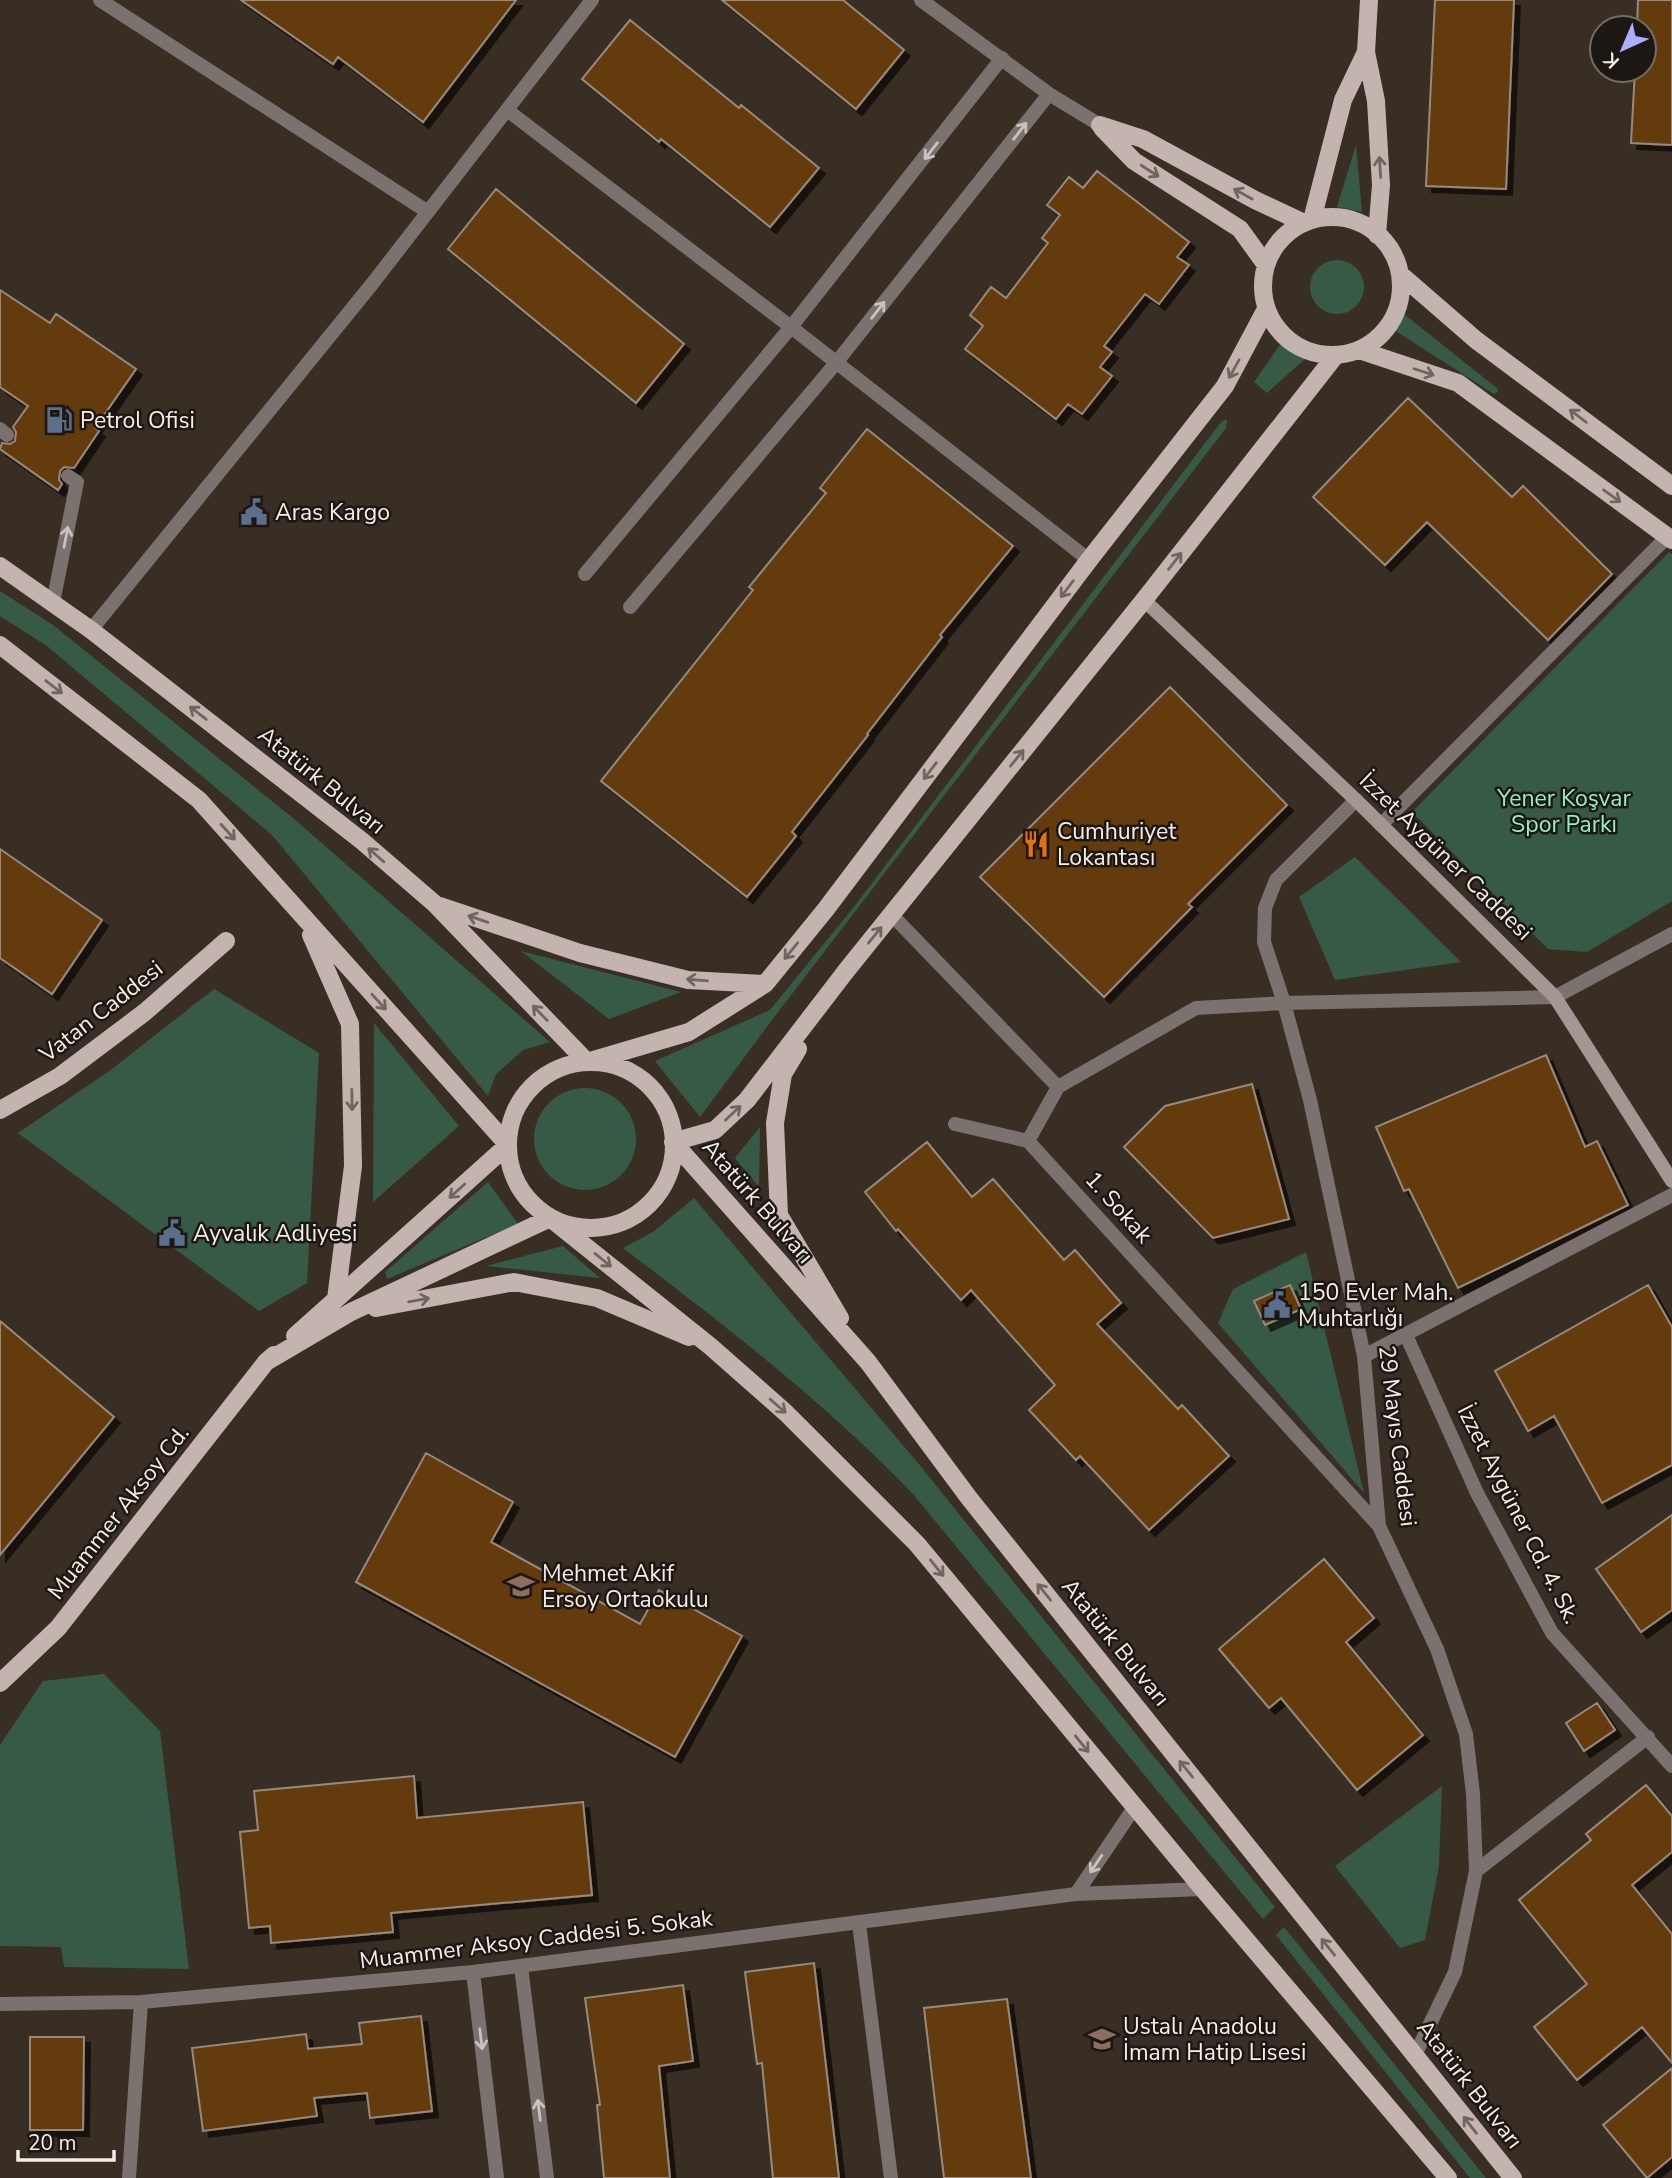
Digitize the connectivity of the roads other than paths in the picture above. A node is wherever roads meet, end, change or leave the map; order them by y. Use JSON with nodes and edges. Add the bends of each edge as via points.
{"nodes":[{"id":1,"x":100,"y":0,"type":"edge"},
{"id":2,"x":592,"y":0,"type":"edge"},
{"id":3,"x":921,"y":0,"type":"edge"},
{"id":4,"x":1369,"y":0,"type":"edge"},
{"id":5,"x":1366,"y":52,"type":"junction"},
{"id":6,"x":1002,"y":58,"type":"junction"},
{"id":7,"x":1049,"y":94,"type":"junction"},
{"id":8,"x":507,"y":110,"type":"junction"},
{"id":9,"x":1100,"y":125,"type":"junction"},
{"id":10,"x":428,"y":212,"type":"junction"},
{"id":11,"x":1308,"y":222,"type":"junction"},
{"id":12,"x":1377,"y":235,"type":"junction"},
{"id":13,"x":1266,"y":265,"type":"junction"},
{"id":14,"x":1400,"y":274,"type":"junction"},
{"id":15,"x":1266,"y":309,"type":"junction"},
{"id":16,"x":791,"y":327,"type":"junction"},
{"id":17,"x":1359,"y":350,"type":"junction"},
{"id":18,"x":1336,"y":355,"type":"junction"},
{"id":19,"x":836,"y":363,"type":"junction"},
{"id":20,"x":68,"y":476,"type":"dead end"},
{"id":21,"x":1672,"y":486,"type":"edge"},
{"id":22,"x":1670,"y":538,"type":"edge"},
{"id":23,"x":1089,"y":560,"type":"junction"},
{"id":24,"x":0,"y":566,"type":"edge"},
{"id":25,"x":585,"y":574,"type":"dead end"},
{"id":26,"x":1144,"y":600,"type":"junction"},
{"id":27,"x":53,"y":603,"type":"junction"},
{"id":28,"x":631,"y":607,"type":"dead end"},
{"id":29,"x":91,"y":630,"type":"junction"},
{"id":30,"x":0,"y":645,"type":"edge"},
{"id":31,"x":1356,"y":800,"type":"junction"},
{"id":32,"x":1381,"y":825,"type":"junction"},
{"id":33,"x":435,"y":904,"type":"junction"},
{"id":34,"x":891,"y":914,"type":"junction"},
{"id":35,"x":304,"y":919,"type":"junction"},
{"id":36,"x":1672,"y":934,"type":"edge"},
{"id":37,"x":226,"y":941,"type":"dead end"},
{"id":38,"x":846,"y":971,"type":"junction"},
{"id":39,"x":765,"y":984,"type":"junction"},
{"id":40,"x":1555,"y":997,"type":"junction"},
{"id":41,"x":1284,"y":1003,"type":"junction"},
{"id":42,"x":587,"y":1062,"type":"junction"},
{"id":43,"x":1058,"y":1087,"type":"junction"},
{"id":44,"x":0,"y":1110,"type":"edge"},
{"id":45,"x":955,"y":1124,"type":"dead end"},
{"id":46,"x":1028,"y":1141,"type":"junction"},
{"id":47,"x":673,"y":1142,"type":"junction"},
{"id":48,"x":508,"y":1145,"type":"junction"},
{"id":49,"x":1672,"y":1181,"type":"edge"},
{"id":50,"x":1672,"y":1195,"type":"edge"},
{"id":51,"x":550,"y":1218,"type":"junction"},
{"id":52,"x":336,"y":1299,"type":"junction"},
{"id":53,"x":351,"y":1312,"type":"junction"},
{"id":54,"x":1406,"y":1335,"type":"junction"},
{"id":55,"x":710,"y":1346,"type":"junction"},
{"id":56,"x":1364,"y":1356,"type":"junction"},
{"id":57,"x":266,"y":1362,"type":"junction"},
{"id":58,"x":868,"y":1362,"type":"junction"},
{"id":59,"x":1379,"y":1526,"type":"junction"},
{"id":60,"x":0,"y":1683,"type":"edge"},
{"id":61,"x":1648,"y":1737,"type":"junction"},
{"id":62,"x":1672,"y":1766,"type":"edge"},
{"id":63,"x":1135,"y":1808,"type":"junction"},
{"id":64,"x":1476,"y":1871,"type":"junction"},
{"id":65,"x":1203,"y":1889,"type":"junction"},
{"id":66,"x":1076,"y":1894,"type":"junction"},
{"id":67,"x":859,"y":1923,"type":"junction"},
{"id":68,"x":522,"y":1966,"type":"junction"},
{"id":69,"x":473,"y":1972,"type":"junction"},
{"id":70,"x":141,"y":2002,"type":"junction"},
{"id":71,"x":0,"y":2004,"type":"edge"},
{"id":72,"x":1415,"y":2055,"type":"junction"},
{"id":73,"x":129,"y":2178,"type":"edge"},
{"id":74,"x":497,"y":2178,"type":"edge"},
{"id":75,"x":547,"y":2178,"type":"edge"},
{"id":76,"x":891,"y":2178,"type":"edge"},
{"id":77,"x":1448,"y":2178,"type":"edge"},
{"id":78,"x":1513,"y":2178,"type":"edge"}],
"edges":[{"from":1,"to":10,"type":"street"},
{"from":2,"to":8,"type":"street"},
{"from":3,"to":6,"type":"street"},
{"from":4,"to":5,"type":"main road"},
{"from":5,"to":11,"type":"main road","via":[[1343,100]]},
{"from":12,"to":5,"type":"main road","one_way":true,"via":[[1381,185],[1376,102]]},
{"from":6,"to":7,"type":"street"},
{"from":6,"to":16,"type":"street","one_way":true},
{"from":7,"to":9,"type":"street"},
{"from":19,"to":7,"type":"street","one_way":true},
{"from":8,"to":10,"type":"street"},
{"from":8,"to":16,"type":"street"},
{"from":11,"to":9,"type":"main road","one_way":true,"via":[[1255,201],[1143,139]]},
{"from":9,"to":13,"type":"main road","one_way":true,"via":[[1134,162],[1240,229]]},
{"from":10,"to":29,"type":"street"},
{"from":11,"to":12,"type":"main road","via":[[1336,217],[1358,222]]},
{"from":11,"to":13,"type":"main road","via":[[1292,229],[1276,245]]},
{"from":12,"to":14,"type":"main road","via":[[1392,253]]},
{"from":13,"to":15,"type":"main road","via":[[1262,287]]},
{"from":14,"to":17,"type":"main road","via":[[1400,298],[1393,320],[1378,338]]},
{"from":21,"to":14,"type":"main road","one_way":true,"via":[[1476,341]]},
{"from":15,"to":18,"type":"main road","via":[[1277,329],[1294,344],[1314,353]]},
{"from":15,"to":23,"type":"main road","one_way":true,"via":[[1225,386]]},
{"from":16,"to":19,"type":"street"},
{"from":16,"to":25,"type":"street"},
{"from":17,"to":18,"type":"main road"},
{"from":17,"to":22,"type":"main road","one_way":true,"via":[[1458,383]]},
{"from":26,"to":18,"type":"main road","one_way":true},
{"from":19,"to":23,"type":"street"},
{"from":19,"to":28,"type":"street"},
{"from":27,"to":20,"type":"street","one_way":true,"via":[[77,482]]},
{"from":22,"to":32,"type":"street"},
{"from":23,"to":39,"type":"main road","one_way":true},
{"from":24,"to":27,"type":"main road","name":"Atatürk Bulvarı"},
{"from":26,"to":31,"type":"street","name":"İzzet Aygüner Caddesi"},
{"from":34,"to":26,"type":"main road","one_way":true},
{"from":27,"to":29,"type":"main road","name":"Atatürk Bulvarı"},
{"from":33,"to":29,"type":"main road","name":"Atatürk Bulvarı","one_way":true,"via":[[362,841]]},
{"from":30,"to":35,"type":"main road","name":"Atatürk Bulvarı","one_way":true,"via":[[199,800]]},
{"from":31,"to":32,"type":"street","name":"İzzet Aygüner Caddesi"},
{"from":31,"to":41,"type":"street","name":"29 Mayıs Caddesi","via":[[1276,880],[1265,908],[1265,942]]},
{"from":32,"to":40,"type":"street","name":"İzzet Aygüner Caddesi"},
{"from":39,"to":33,"type":"main road","one_way":true,"via":[[688,980],[580,954]]},
{"from":42,"to":33,"type":"main road","name":"Atatürk Bulvarı","one_way":true},
{"from":38,"to":34,"type":"main road","one_way":true},
{"from":34,"to":43,"type":"street"},
{"from":35,"to":48,"type":"main road","name":"Atatürk Bulvarı","one_way":true},
{"from":35,"to":52,"type":"main road","one_way":true,"via":[[350,1024],[353,1167]]},
{"from":36,"to":40,"type":"street"},
{"from":37,"to":44,"type":"main road","name":"Vatan Caddesi","via":[[145,1012],[60,1076]]},
{"from":47,"to":38,"type":"main road","one_way":true,"via":[[715,1130],[747,1100]]},
{"from":38,"to":58,"type":"main road","via":[[783,1074],[775,1123],[779,1215]]},
{"from":39,"to":42,"type":"main road","via":[[689,1032]]},
{"from":40,"to":41,"type":"street"},
{"from":40,"to":49,"type":"street","name":"İzzet Aygüner Caddesi"},
{"from":41,"to":43,"type":"street","via":[[1196,1008]]},
{"from":41,"to":56,"type":"street","name":"29 Mayıs Caddesi","via":[[1327,1175]]},
{"from":42,"to":47,"type":"main road","name":"Atatürk Bulvarı","via":[[611,1064],[652,1088],[665,1108]]},
{"from":42,"to":48,"type":"main road","name":"Atatürk Bulvarı","via":[[566,1065],[530,1087],[510,1124]]},
{"from":43,"to":46,"type":"street"},
{"from":45,"to":46,"type":"street"},
{"from":46,"to":59,"type":"street","name":"1. Sokak"},
{"from":47,"to":51,"type":"main road","name":"Atatürk Bulvarı","via":[[666,1181],[651,1203],[629,1219],[603,1227],[576,1227]]},
{"from":47,"to":58,"type":"main road","name":"Atatürk Bulvarı"},
{"from":48,"to":51,"type":"main road","name":"Atatürk Bulvarı","via":[[519,1187]]},
{"from":48,"to":52,"type":"main road","one_way":true},
{"from":50,"to":54,"type":"street"},
{"from":51,"to":53,"type":"main road"},
{"from":51,"to":55,"type":"main road","name":"Atatürk Bulvarı","one_way":true},
{"from":52,"to":57,"type":"main road"},
{"from":53,"to":55,"type":"main road","one_way":true,"via":[[514,1282],[597,1298]]},
{"from":53,"to":57,"type":"main road"},
{"from":54,"to":56,"type":"street"},
{"from":54,"to":61,"type":"street","name":"İzzet Aygüner Cd. 4. Sk.","via":[[1477,1493],[1552,1633]]},
{"from":55,"to":63,"type":"main road","name":"Atatürk Bulvarı","one_way":true,"via":[[786,1413],[917,1544]]},
{"from":56,"to":59,"type":"street","name":"29 Mayıs Caddesi"},
{"from":57,"to":60,"type":"main road","name":"Muammer Aksoy Cd.","via":[[58,1628]]},
{"from":72,"to":58,"type":"main road","name":"Atatürk Bulvarı","one_way":true,"via":[[969,1498]]},
{"from":59,"to":64,"type":"street","name":"29 Mayıs Caddesi","via":[[1437,1649],[1466,1734]]},
{"from":61,"to":62,"type":"street","name":"İzzet Aygüner Cd. 4. Sk."},
{"from":61,"to":64,"type":"street"},
{"from":63,"to":65,"type":"main road","name":"Atatürk Bulvarı"},
{"from":63,"to":66,"type":"street","one_way":true},
{"from":64,"to":72,"type":"street","name":"29 Mayıs Caddesi","via":[[1455,1972]]},
{"from":65,"to":66,"type":"street","name":"Muammer Aksoy Caddesi 5. Sokak"},
{"from":65,"to":77,"type":"main road","name":"Atatürk Bulvarı"},
{"from":66,"to":67,"type":"street","name":"Muammer Aksoy Caddesi 5. Sokak"},
{"from":67,"to":68,"type":"street","name":"Muammer Aksoy Caddesi 5. Sokak"},
{"from":67,"to":76,"type":"street"},
{"from":68,"to":69,"type":"street","name":"Muammer Aksoy Caddesi 5. Sokak"},
{"from":75,"to":68,"type":"street","one_way":true},
{"from":69,"to":70,"type":"street","name":"Muammer Aksoy Caddesi 5. Sokak"},
{"from":69,"to":74,"type":"street","one_way":true},
{"from":70,"to":71,"type":"street","name":"Muammer Aksoy Caddesi 5. Sokak"},
{"from":70,"to":73,"type":"street"},
{"from":78,"to":72,"type":"main road","name":"Atatürk Bulvarı","one_way":true}]}
